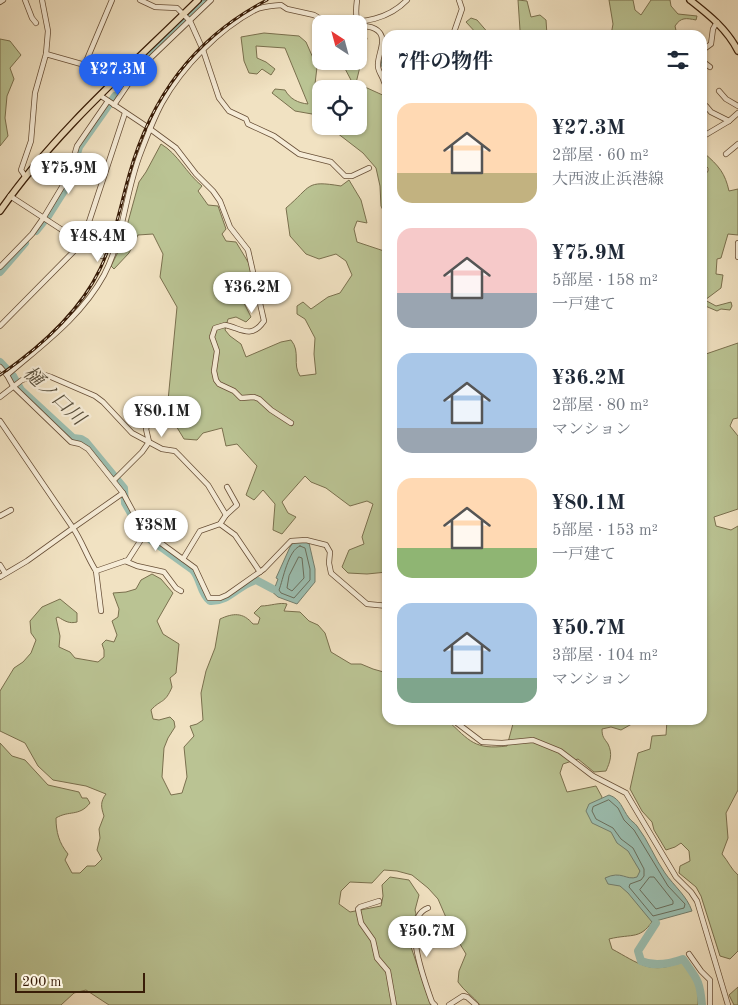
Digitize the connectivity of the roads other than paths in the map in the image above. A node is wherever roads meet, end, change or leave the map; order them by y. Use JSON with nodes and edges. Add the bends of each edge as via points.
{"nodes":[{"id":1,"x":25,"y":0,"type":"edge"},
{"id":2,"x":42,"y":0,"type":"edge"},
{"id":3,"x":112,"y":0,"type":"edge"},
{"id":4,"x":140,"y":0,"type":"edge"},
{"id":5,"x":198,"y":0,"type":"edge"},
{"id":6,"x":211,"y":0,"type":"edge"},
{"id":7,"x":357,"y":0,"type":"edge"},
{"id":8,"x":459,"y":0,"type":"edge"},
{"id":9,"x":690,"y":0,"type":"edge"},
{"id":10,"x":403,"y":1,"type":"edge"},
{"id":11,"x":281,"y":2,"type":"edge"},
{"id":12,"x":184,"y":14,"type":"junction"},
{"id":13,"x":314,"y":15,"type":"edge"},
{"id":14,"x":357,"y":15,"type":"edge"},
{"id":15,"x":368,"y":20,"type":"edge"},
{"id":16,"x":190,"y":21,"type":"junction"},
{"id":17,"x":717,"y":22,"type":"junction"},
{"id":18,"x":36,"y":24,"type":"dead end"},
{"id":19,"x":368,"y":27,"type":"edge"},
{"id":20,"x":455,"y":30,"type":"edge"},
{"id":21,"x":382,"y":34,"type":"edge"},
{"id":22,"x":707,"y":47,"type":"edge"},
{"id":23,"x":203,"y":50,"type":"junction"},
{"id":24,"x":382,"y":50,"type":"edge"},
{"id":25,"x":738,"y":51,"type":"edge"},
{"id":26,"x":46,"y":54,"type":"junction"},
{"id":27,"x":85,"y":64,"type":"junction"},
{"id":28,"x":707,"y":65,"type":"edge"},
{"id":29,"x":710,"y":67,"type":"dead end"},
{"id":30,"x":382,"y":76,"type":"edge"},
{"id":31,"x":115,"y":81,"type":"junction"},
{"id":32,"x":719,"y":91,"type":"dead end"},
{"id":33,"x":100,"y":96,"type":"junction"},
{"id":34,"x":108,"y":102,"type":"junction"},
{"id":35,"x":114,"y":105,"type":"junction"},
{"id":36,"x":738,"y":106,"type":"edge"},
{"id":37,"x":707,"y":107,"type":"edge"},
{"id":38,"x":125,"y":113,"type":"junction"},
{"id":39,"x":738,"y":113,"type":"edge"},
{"id":40,"x":729,"y":121,"type":"junction"},
{"id":41,"x":150,"y":129,"type":"junction"},
{"id":42,"x":707,"y":134,"type":"edge"},
{"id":43,"x":738,"y":144,"type":"edge"},
{"id":44,"x":726,"y":154,"type":"dead end"},
{"id":45,"x":369,"y":168,"type":"dead end"},
{"id":46,"x":25,"y":176,"type":"junction"},
{"id":47,"x":10,"y":196,"type":"junction"},
{"id":48,"x":0,"y":211,"type":"edge"},
{"id":49,"x":44,"y":217,"type":"junction"},
{"id":50,"x":82,"y":243,"type":"junction"},
{"id":51,"x":738,"y":243,"type":"edge"},
{"id":52,"x":102,"y":256,"type":"dead end"},
{"id":53,"x":738,"y":257,"type":"edge"},
{"id":54,"x":0,"y":267,"type":"edge"},
{"id":55,"x":0,"y":326,"type":"edge"},
{"id":56,"x":0,"y":367,"type":"edge"},
{"id":57,"x":7,"y":375,"type":"junction"},
{"id":58,"x":13,"y":386,"type":"junction"},
{"id":59,"x":0,"y":397,"type":"edge"},
{"id":60,"x":0,"y":421,"type":"edge"},
{"id":61,"x":149,"y":421,"type":"dead end"},
{"id":62,"x":291,"y":423,"type":"dead end"},
{"id":63,"x":149,"y":442,"type":"junction"},
{"id":64,"x":114,"y":480,"type":"junction"},
{"id":65,"x":227,"y":487,"type":"dead end"},
{"id":66,"x":123,"y":493,"type":"junction"},
{"id":67,"x":11,"y":510,"type":"dead end"},
{"id":68,"x":226,"y":515,"type":"junction"},
{"id":69,"x":0,"y":516,"type":"edge"},
{"id":70,"x":220,"y":524,"type":"junction"},
{"id":71,"x":73,"y":528,"type":"junction"},
{"id":72,"x":146,"y":532,"type":"junction"},
{"id":73,"x":183,"y":559,"type":"junction"},
{"id":74,"x":125,"y":561,"type":"junction"},
{"id":75,"x":0,"y":565,"type":"edge"},
{"id":76,"x":96,"y":571,"type":"junction"},
{"id":77,"x":260,"y":572,"type":"junction"},
{"id":78,"x":2,"y":575,"type":"edge"},
{"id":79,"x":181,"y":591,"type":"dead end"},
{"id":80,"x":382,"y":606,"type":"edge"},
{"id":81,"x":101,"y":611,"type":"dead end"},
{"id":82,"x":460,"y":725,"type":"edge"},
{"id":83,"x":380,"y":901,"type":"dead end"},
{"id":84,"x":428,"y":908,"type":"dead end"},
{"id":85,"x":688,"y":954,"type":"dead end"},
{"id":86,"x":394,"y":1005,"type":"edge"},
{"id":87,"x":435,"y":1005,"type":"edge"},
{"id":88,"x":449,"y":1005,"type":"edge"},
{"id":89,"x":476,"y":1005,"type":"edge"},
{"id":90,"x":710,"y":1005,"type":"edge"},
{"id":91,"x":728,"y":1005,"type":"edge"}],
"edges":[{"from":1,"to":18,"type":"street"},
{"from":2,"to":26,"type":"street","via":[[48,31]]},
{"from":3,"to":27,"type":"street"},
{"from":4,"to":12,"type":"street","via":[[155,7],[177,8]]},
{"from":5,"to":12,"type":"main road"},
{"from":6,"to":16,"type":"street"},
{"from":7,"to":14,"type":"street"},
{"from":8,"to":20,"type":"street","via":[[462,9]]},
{"from":9,"to":17,"type":"main road"},
{"from":10,"to":15,"type":"street","via":[[384,17]]},
{"from":11,"to":13,"type":"street","via":[[287,9]]},
{"from":11,"to":23,"type":"street","via":[[256,10]]},
{"from":12,"to":16,"type":"street"},
{"from":12,"to":31,"type":"main road"},
{"from":16,"to":23,"type":"street"},
{"from":16,"to":35,"type":"street","via":[[137,71]]},
{"from":17,"to":22,"type":"street","via":[[711,44]]},
{"from":17,"to":25,"type":"main road"},
{"from":19,"to":21,"type":"street","via":[[377,29]]},
{"from":23,"to":41,"type":"street","via":[[177,80]]},
{"from":23,"to":45,"type":"street","via":[[219,98],[248,124],[274,136],[300,154],[331,162],[345,176]]},
{"from":24,"to":30,"type":"street","via":[[378,65]]},
{"from":26,"to":27,"type":"street"},
{"from":26,"to":46,"type":"street","via":[[35,93],[32,141],[22,170]]},
{"from":27,"to":31,"type":"street","via":[[99,69]]},
{"from":28,"to":29,"type":"street"},
{"from":31,"to":33,"type":"main road"},
{"from":32,"to":36,"type":"street"},
{"from":33,"to":34,"type":"street"},
{"from":33,"to":46,"type":"main road"},
{"from":34,"to":35,"type":"street"},
{"from":34,"to":49,"type":"street","via":[[77,146],[68,177]]},
{"from":35,"to":38,"type":"street"},
{"from":37,"to":40,"type":"street"},
{"from":38,"to":41,"type":"street"},
{"from":38,"to":50,"type":"street"},
{"from":39,"to":40,"type":"street"},
{"from":40,"to":42,"type":"street"},
{"from":41,"to":57,"type":"street","via":[[140,152],[116,245],[104,274],[73,318]]},
{"from":41,"to":62,"type":"street","via":[[176,148],[213,191],[230,227],[248,250],[264,321],[249,332],[225,325],[215,328],[212,337],[217,351],[216,380],[241,398],[259,399]]},
{"from":43,"to":44,"type":"street"},
{"from":46,"to":47,"type":"main road"},
{"from":47,"to":48,"type":"main road"},
{"from":47,"to":49,"type":"street"},
{"from":49,"to":50,"type":"street"},
{"from":49,"to":54,"type":"street"},
{"from":50,"to":52,"type":"street"},
{"from":50,"to":55,"type":"street"},
{"from":51,"to":53,"type":"street"},
{"from":56,"to":57,"type":"street"},
{"from":57,"to":58,"type":"street"},
{"from":58,"to":59,"type":"street"},
{"from":58,"to":63,"type":"street","via":[[32,376],[42,374],[51,377],[95,396],[132,433]]},
{"from":58,"to":64,"type":"street","via":[[71,442],[88,449]]},
{"from":60,"to":71,"type":"street"},
{"from":61,"to":63,"type":"street","via":[[146,429]]},
{"from":63,"to":64,"type":"street"},
{"from":63,"to":68,"type":"street","via":[[180,455],[208,485]]},
{"from":64,"to":66,"type":"street"},
{"from":65,"to":68,"type":"street","via":[[237,505]]},
{"from":66,"to":71,"type":"street"},
{"from":66,"to":72,"type":"street"},
{"from":67,"to":69,"type":"street"},
{"from":68,"to":70,"type":"street"},
{"from":70,"to":73,"type":"street","via":[[200,531]]},
{"from":70,"to":77,"type":"street","via":[[235,535]]},
{"from":71,"to":76,"type":"street"},
{"from":71,"to":78,"type":"street","via":[[28,561]]},
{"from":72,"to":73,"type":"street"},
{"from":72,"to":74,"type":"street"},
{"from":73,"to":77,"type":"street","via":[[195,568],[209,598],[214,599]]},
{"from":74,"to":76,"type":"street"},
{"from":74,"to":79,"type":"street","via":[[164,572]]},
{"from":75,"to":78,"type":"street"},
{"from":76,"to":81,"type":"street"},
{"from":77,"to":80,"type":"street","via":[[291,541],[306,540],[326,545],[330,552],[331,573],[365,602]]},
{"from":82,"to":91,"type":"street","via":[[482,742],[532,740],[560,751],[593,776],[626,793],[676,877],[697,901]]},
{"from":83,"to":86,"type":"street","via":[[360,907],[358,912],[361,923],[374,940],[377,958],[388,971]]},
{"from":84,"to":87,"type":"street","via":[[419,914],[415,946]]},
{"from":85,"to":90,"type":"street","via":[[710,980]]},
{"from":88,"to":89,"type":"street","via":[[463,996]]}]}
